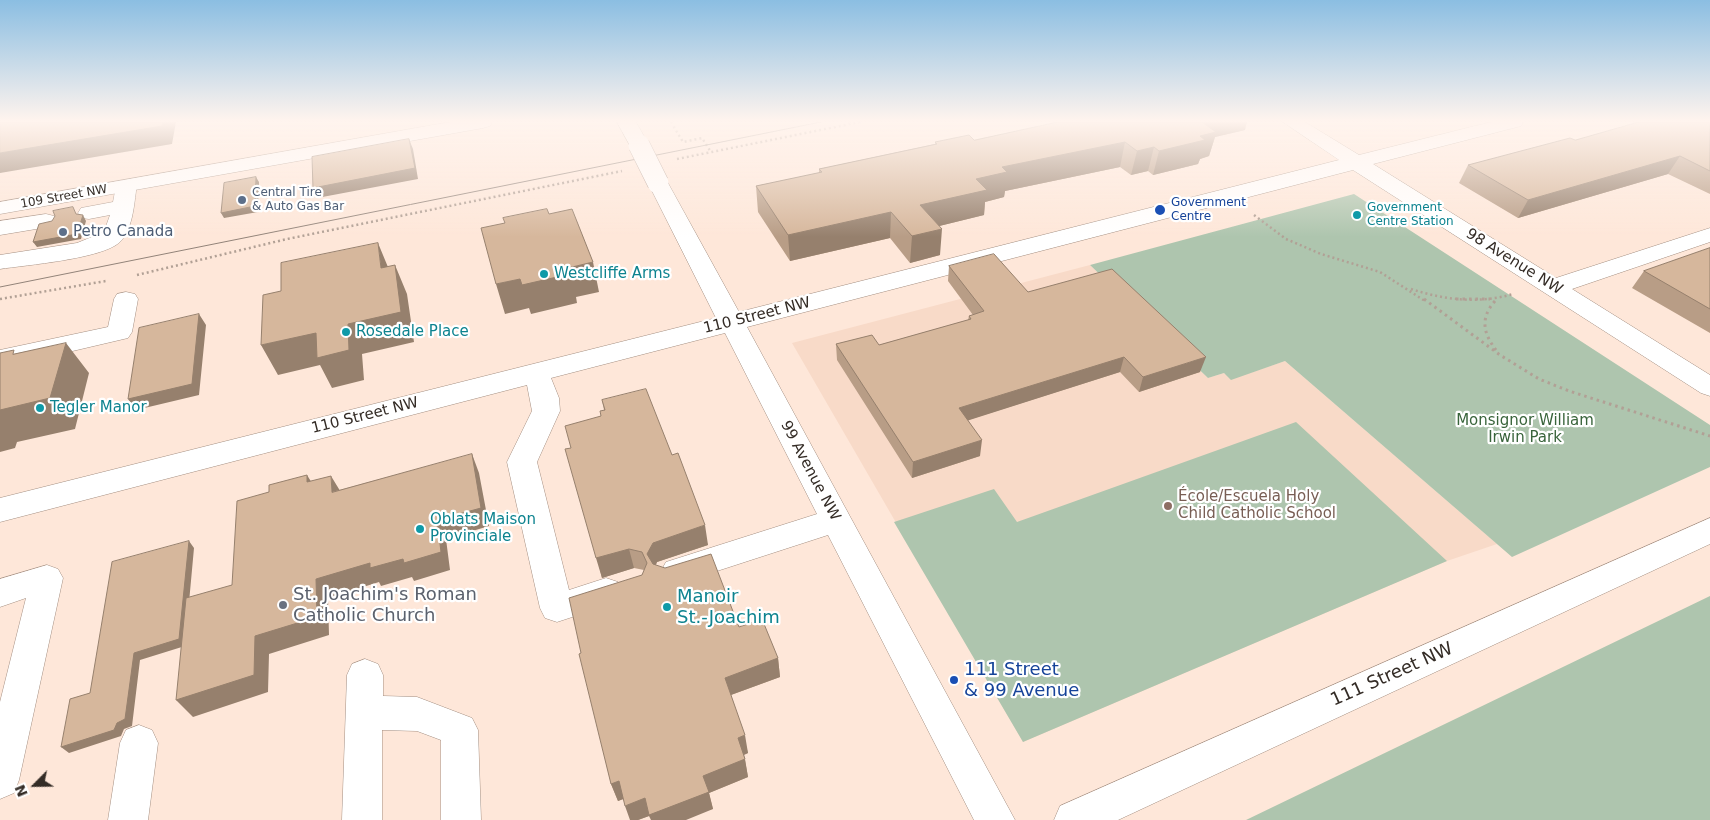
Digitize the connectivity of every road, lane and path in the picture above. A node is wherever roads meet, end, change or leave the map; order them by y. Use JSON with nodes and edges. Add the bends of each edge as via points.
{"nodes":[{"id":1,"x":174,"y":160,"type":"edge"},
{"id":2,"x":315,"y":160,"type":"edge"},
{"id":3,"x":646,"y":160,"type":"edge"},
{"id":4,"x":1352,"y":160,"type":"edge"},
{"id":5,"x":1367,"y":160,"type":"edge"},
{"id":6,"x":1356,"y":163,"type":"junction"},
{"id":7,"x":610,"y":173,"type":"dead end"},
{"id":8,"x":0,"y":191,"type":"edge"},
{"id":9,"x":122,"y":204,"type":"junction"},
{"id":10,"x":0,"y":208,"type":"edge"},
{"id":11,"x":1254,"y":215,"type":"dead end"},
{"id":12,"x":86,"y":220,"type":"dead end"},
{"id":13,"x":0,"y":228,"type":"edge"},
{"id":14,"x":1710,"y":235,"type":"edge"},
{"id":15,"x":0,"y":244,"type":"edge"},
{"id":16,"x":0,"y":262,"type":"edge"},
{"id":17,"x":123,"y":285,"type":"junction"},
{"id":18,"x":1553,"y":287,"type":"junction"},
{"id":19,"x":1408,"y":288,"type":"junction"},
{"id":20,"x":1512,"y":294,"type":"dead end"},
{"id":21,"x":0,"y":299,"type":"edge"},
{"id":22,"x":1496,"y":301,"type":"junction"},
{"id":23,"x":731,"y":322,"type":"junction"},
{"id":24,"x":1500,"y":355,"type":"junction"},
{"id":25,"x":0,"y":359,"type":"edge"},
{"id":26,"x":536,"y":372,"type":"junction"},
{"id":27,"x":1710,"y":387,"type":"edge"},
{"id":28,"x":1710,"y":436,"type":"edge"},
{"id":29,"x":0,"y":510,"type":"edge"},
{"id":30,"x":836,"y":520,"type":"junction"},
{"id":31,"x":1710,"y":530,"type":"edge"},
{"id":32,"x":668,"y":573,"type":"edge"},
{"id":33,"x":634,"y":583,"type":"edge"},
{"id":34,"x":0,"y":593,"type":"edge"},
{"id":35,"x":365,"y":675,"type":"dead end"},
{"id":36,"x":364,"y":713,"type":"junction"},
{"id":37,"x":139,"y":743,"type":"dead end"},
{"id":38,"x":0,"y":780,"type":"edge"},
{"id":39,"x":128,"y":820,"type":"edge"},
{"id":40,"x":362,"y":820,"type":"edge"},
{"id":41,"x":461,"y":820,"type":"edge"},
{"id":42,"x":996,"y":820,"type":"edge"},
{"id":43,"x":1074,"y":820,"type":"edge"}],
"edges":[{"from":1,"to":8,"type":"street","name":"109 Street NW"},
{"from":2,"to":9,"type":"street","name":"109 Street NW"},
{"from":3,"to":23,"type":"street","name":"99 Avenue NW","bridge":true},
{"from":4,"to":6,"type":"street","name":"98 Avenue NW"},
{"from":5,"to":6,"type":"street","name":"110 Street NW"},
{"from":6,"to":18,"type":"street","name":"98 Avenue NW"},
{"from":6,"to":23,"type":"street","name":"110 Street NW"},
{"from":7,"to":17,"type":"path","via":[[287,239]]},
{"from":9,"to":10,"type":"street","name":"109 Street NW"},
{"from":9,"to":12,"type":"street"},
{"from":9,"to":16,"type":"street","via":[[114,236],[108,241]]},
{"from":11,"to":19,"type":"path","via":[[1286,239],[1320,254],[1380,272]]},
{"from":13,"to":15,"type":"street","via":[[43,228]]},
{"from":14,"to":18,"type":"street"},
{"from":17,"to":21,"type":"path"},
{"from":17,"to":25,"type":"street","via":[[119,332]]},
{"from":18,"to":27,"type":"street","name":"98 Avenue NW"},
{"from":19,"to":22,"type":"path","via":[[1462,300]]},
{"from":19,"to":24,"type":"path"},
{"from":20,"to":22,"type":"path"},
{"from":22,"to":24,"type":"path","via":[[1487,310],[1484,326],[1486,339]]},
{"from":23,"to":26,"type":"street","name":"110 Street NW"},
{"from":23,"to":30,"type":"street","name":"99 Avenue NW"},
{"from":24,"to":28,"type":"path","via":[[1540,379],[1569,391]]},
{"from":26,"to":29,"type":"street","name":"110 Street NW"},
{"from":26,"to":33,"type":"street","via":[[546,412],[522,462],[557,608]]},
{"from":30,"to":32,"type":"street"},
{"from":30,"to":42,"type":"street","name":"99 Avenue NW"},
{"from":31,"to":43,"type":"street","name":"111 Street NW"},
{"from":34,"to":38,"type":"street","via":[[47,578]]},
{"from":35,"to":36,"type":"street"},
{"from":36,"to":40,"type":"street"},
{"from":36,"to":41,"type":"street","via":[[417,714],[459,730]]},
{"from":37,"to":39,"type":"street"}]}
